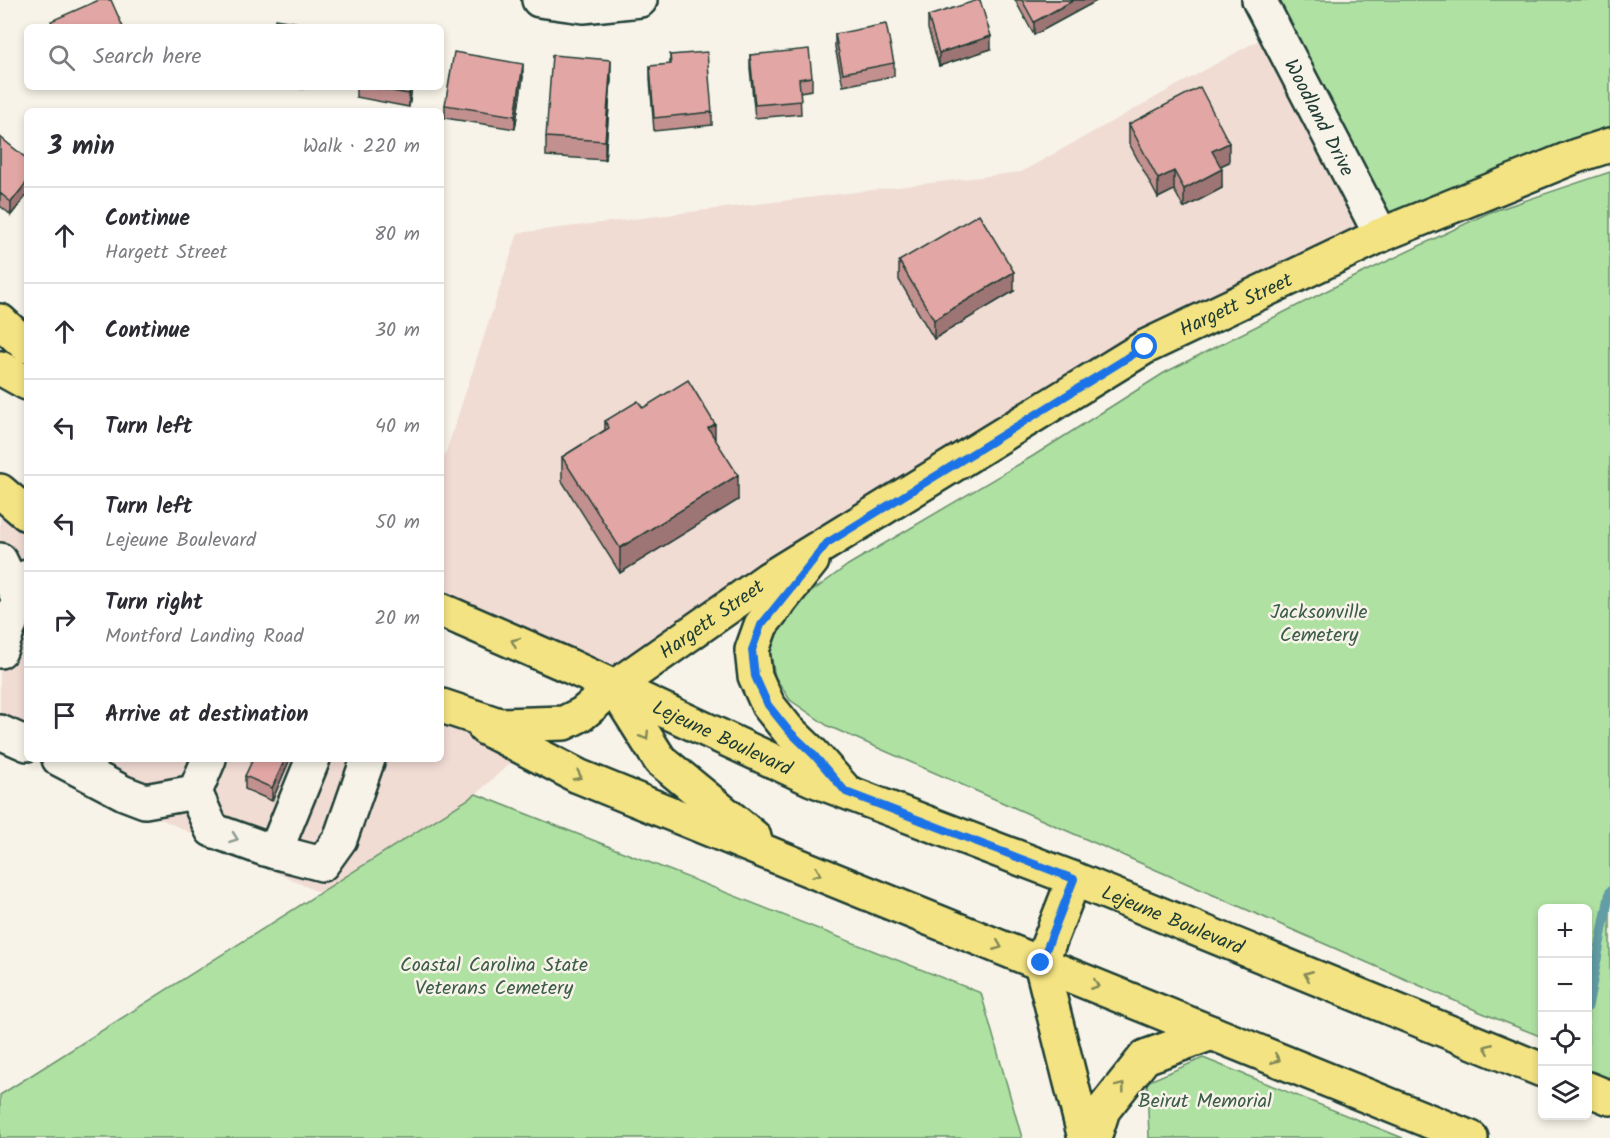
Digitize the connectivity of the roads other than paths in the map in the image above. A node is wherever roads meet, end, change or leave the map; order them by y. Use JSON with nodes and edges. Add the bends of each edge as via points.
{"nodes":[{"id":1,"x":539,"y":0,"type":"edge"},
{"id":2,"x":640,"y":0,"type":"edge"},
{"id":3,"x":1259,"y":0,"type":"edge"},
{"id":4,"x":1610,"y":145,"type":"edge"},
{"id":5,"x":1381,"y":235,"type":"junction"},
{"id":6,"x":0,"y":321,"type":"edge"},
{"id":7,"x":24,"y":343,"type":"edge"},
{"id":8,"x":0,"y":368,"type":"edge"},
{"id":9,"x":24,"y":381,"type":"edge"},
{"id":10,"x":0,"y":491,"type":"edge"},
{"id":11,"x":24,"y":511,"type":"edge"},
{"id":12,"x":827,"y":543,"type":"junction"},
{"id":13,"x":0,"y":560,"type":"edge"},
{"id":14,"x":24,"y":599,"type":"edge"},
{"id":15,"x":444,"y":610,"type":"edge"},
{"id":16,"x":0,"y":651,"type":"edge"},
{"id":17,"x":614,"y":687,"type":"junction"},
{"id":18,"x":444,"y":707,"type":"edge"},
{"id":19,"x":444,"y":707,"type":"edge"},
{"id":20,"x":0,"y":732,"type":"edge"},
{"id":21,"x":24,"y":743,"type":"edge"},
{"id":22,"x":65,"y":762,"type":"edge"},
{"id":23,"x":208,"y":762,"type":"edge"},
{"id":24,"x":312,"y":762,"type":"edge"},
{"id":25,"x":367,"y":762,"type":"edge"},
{"id":26,"x":195,"y":792,"type":"junction"},
{"id":27,"x":846,"y":792,"type":"junction"},
{"id":28,"x":275,"y":852,"type":"junction"},
{"id":29,"x":778,"y":857,"type":"junction"},
{"id":30,"x":1074,"y":879,"type":"junction"},
{"id":31,"x":1041,"y":963,"type":"junction"},
{"id":32,"x":1212,"y":1033,"type":"junction"},
{"id":33,"x":1538,"y":1068,"type":"edge"},
{"id":34,"x":1592,"y":1091,"type":"edge"},
{"id":35,"x":1610,"y":1098,"type":"edge"},
{"id":36,"x":1085,"y":1138,"type":"edge"},
{"id":37,"x":1094,"y":1138,"type":"edge"},
{"id":38,"x":1471,"y":1138,"type":"edge"}],
"edges":[{"from":1,"to":2,"type":"street","via":[[583,6]]},
{"from":3,"to":5,"type":"street","name":"Woodland Drive"},
{"from":4,"to":5,"type":"main road","name":"Hargett Street"},
{"from":5,"to":12,"type":"main road","name":"Hargett Street","via":[[1145,347]]},
{"from":6,"to":7,"type":"main road"},
{"from":8,"to":9,"type":"main road"},
{"from":10,"to":11,"type":"main road"},
{"from":12,"to":17,"type":"main road","name":"Hargett Street","via":[[768,579]]},
{"from":12,"to":27,"type":"main road","via":[[761,625],[752,650],[755,676],[768,705]]},
{"from":13,"to":14,"type":"street"},
{"from":14,"to":16,"type":"street"},
{"from":17,"to":15,"type":"main road","name":"Lejeune Boulevard","one_way":true},
{"from":17,"to":18,"type":"main road","name":"Hargett Street","via":[[582,714],[564,723],[499,725]]},
{"from":17,"to":27,"type":"main road","name":"Lejeune Boulevard"},
{"from":17,"to":29,"type":"main road","one_way":true,"via":[[660,760]]},
{"from":19,"to":29,"type":"main road","one_way":true,"via":[[578,776]]},
{"from":20,"to":21,"type":"street"},
{"from":22,"to":26,"type":"street","via":[[145,801]]},
{"from":23,"to":26,"type":"street"},
{"from":24,"to":28,"type":"street"},
{"from":25,"to":28,"type":"street","via":[[340,839],[322,864]]},
{"from":26,"to":28,"type":"street","one_way":true,"via":[[212,830]]},
{"from":27,"to":30,"type":"main road","name":"Lejeune Boulevard"},
{"from":29,"to":31,"type":"main road","one_way":true},
{"from":30,"to":31,"type":"main road"},
{"from":33,"to":30,"type":"main road","name":"Lejeune Boulevard","one_way":true},
{"from":31,"to":32,"type":"main road","one_way":true},
{"from":31,"to":36,"type":"main road"},
{"from":37,"to":32,"type":"main road","one_way":true,"via":[[1103,1110],[1144,1057]]},
{"from":32,"to":38,"type":"main road","one_way":true},
{"from":34,"to":35,"type":"main road"}]}
